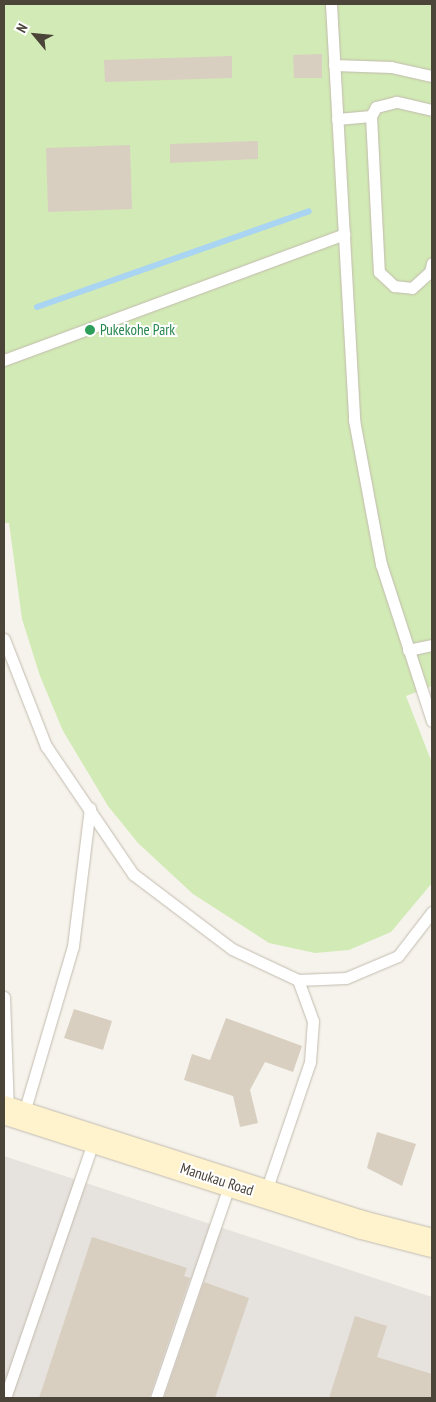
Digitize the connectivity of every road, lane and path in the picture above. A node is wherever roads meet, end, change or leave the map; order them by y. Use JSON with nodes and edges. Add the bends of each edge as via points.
{"nodes":[{"id":1,"x":331,"y":4,"type":"edge"},
{"id":2,"x":334,"y":65,"type":"junction"},
{"id":3,"x":432,"y":76,"type":"edge"},
{"id":4,"x":432,"y":110,"type":"edge"},
{"id":5,"x":371,"y":116,"type":"junction"},
{"id":6,"x":337,"y":119,"type":"junction"},
{"id":7,"x":344,"y":234,"type":"junction"},
{"id":8,"x":432,"y":263,"type":"edge"},
{"id":9,"x":4,"y":360,"type":"edge"},
{"id":10,"x":4,"y":639,"type":"edge"},
{"id":11,"x":432,"y":646,"type":"edge"},
{"id":12,"x":408,"y":650,"type":"junction"},
{"id":13,"x":432,"y":721,"type":"edge"},
{"id":14,"x":90,"y":808,"type":"junction"},
{"id":15,"x":432,"y":912,"type":"edge"},
{"id":16,"x":298,"y":980,"type":"junction"},
{"id":17,"x":4,"y":997,"type":"edge"},
{"id":18,"x":12,"y":1112,"type":"edge"},
{"id":19,"x":94,"y":1139,"type":"junction"},
{"id":20,"x":230,"y":1183,"type":"junction"},
{"id":21,"x":265,"y":1194,"type":"junction"},
{"id":22,"x":432,"y":1243,"type":"edge"},
{"id":23,"x":5,"y":1398,"type":"edge"},
{"id":24,"x":156,"y":1398,"type":"edge"}],
"edges":[{"from":1,"to":2,"type":"lane"},
{"from":2,"to":3,"type":"lane","via":[[391,67]]},
{"from":2,"to":6,"type":"lane"},
{"from":4,"to":5,"type":"lane","via":[[396,102],[376,107]]},
{"from":5,"to":6,"type":"lane"},
{"from":5,"to":8,"type":"lane","via":[[379,272],[394,286],[412,288],[426,277]]},
{"from":6,"to":7,"type":"lane"},
{"from":7,"to":9,"type":"lane"},
{"from":7,"to":12,"type":"lane","via":[[354,420],[381,564]]},
{"from":10,"to":14,"type":"lane","via":[[46,746]]},
{"from":11,"to":12,"type":"lane"},
{"from":12,"to":13,"type":"lane"},
{"from":14,"to":16,"type":"lane","via":[[133,874],[232,949]]},
{"from":14,"to":18,"type":"lane","via":[[73,946]]},
{"from":15,"to":16,"type":"lane","via":[[398,956],[346,978]]},
{"from":16,"to":21,"type":"lane","via":[[313,1022],[310,1062]]},
{"from":17,"to":18,"type":"lane"},
{"from":18,"to":19,"type":"main road","name":"Manukau Road"},
{"from":19,"to":20,"type":"main road","name":"Manukau Road"},
{"from":19,"to":23,"type":"lane"},
{"from":20,"to":21,"type":"main road","name":"Manukau Road"},
{"from":20,"to":24,"type":"lane"},
{"from":21,"to":22,"type":"main road","name":"Manukau Road"}]}
